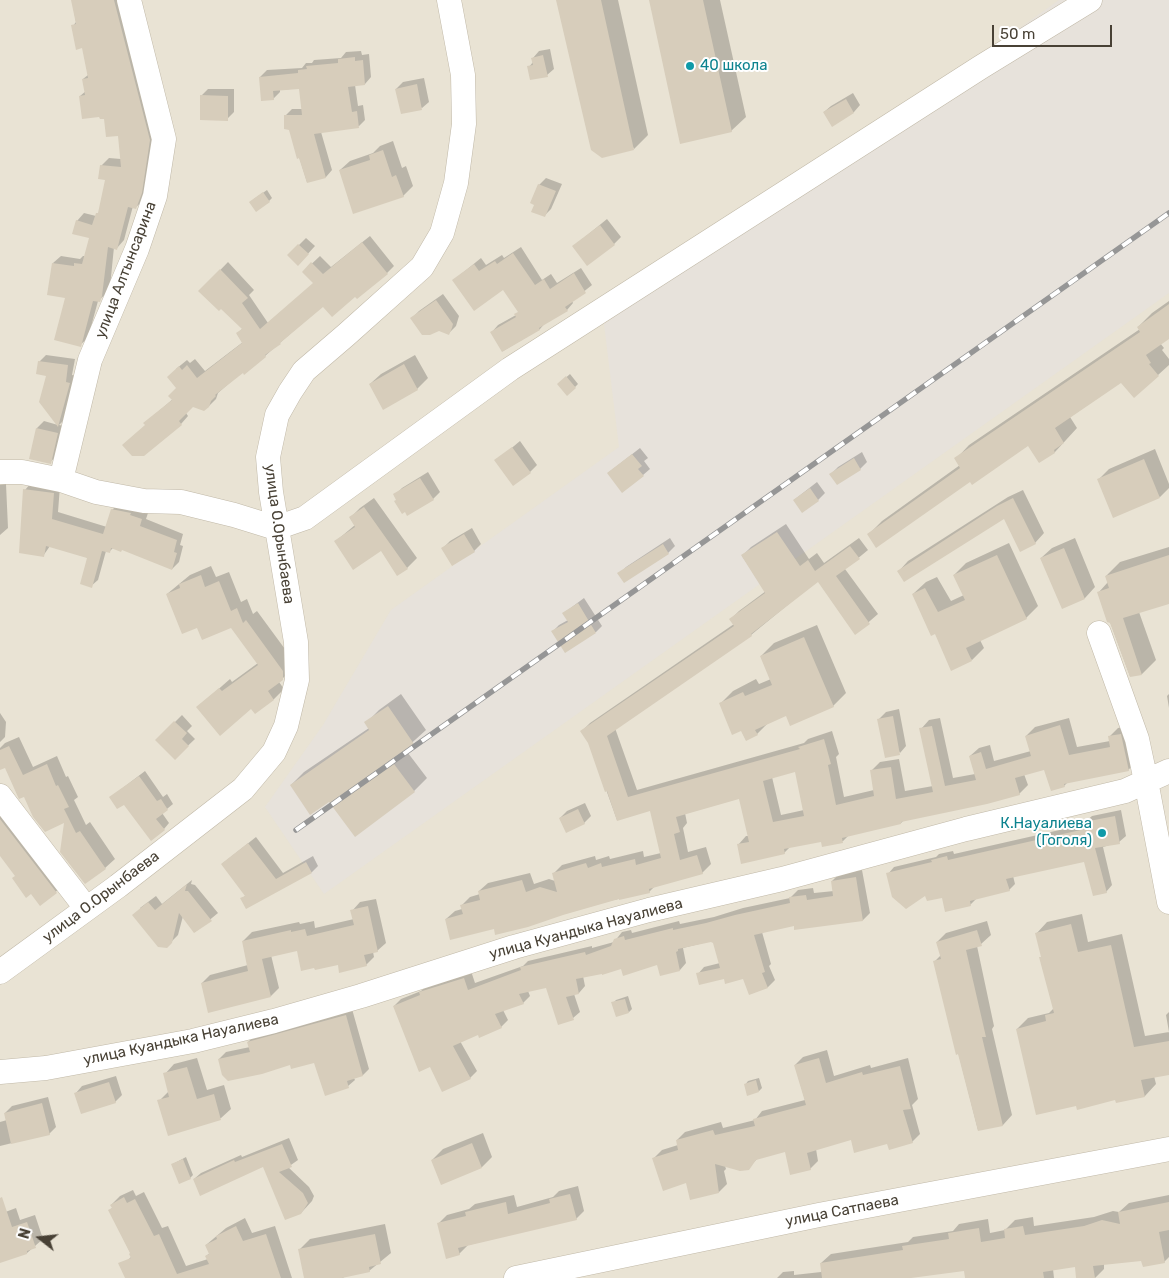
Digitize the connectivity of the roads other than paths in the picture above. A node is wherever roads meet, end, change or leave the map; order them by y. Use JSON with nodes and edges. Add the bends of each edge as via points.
{"nodes":[{"id":1,"x":129,"y":0,"type":"edge"},
{"id":2,"x":449,"y":0,"type":"edge"},
{"id":3,"x":1090,"y":0,"type":"edge"},
{"id":4,"x":0,"y":472,"type":"edge"},
{"id":5,"x":61,"y":480,"type":"junction"},
{"id":6,"x":276,"y":528,"type":"junction"},
{"id":7,"x":1099,"y":633,"type":"dead end"},
{"id":8,"x":1169,"y":771,"type":"edge"},
{"id":9,"x":1146,"y":781,"type":"junction"},
{"id":10,"x":0,"y":796,"type":"edge"},
{"id":11,"x":1169,"y":902,"type":"edge"},
{"id":12,"x":86,"y":908,"type":"junction"},
{"id":13,"x":0,"y":972,"type":"edge"},
{"id":14,"x":0,"y":1072,"type":"edge"},
{"id":15,"x":1169,"y":1148,"type":"edge"},
{"id":16,"x":516,"y":1278,"type":"edge"}],
"edges":[{"from":1,"to":5,"type":"street","name":"улица Алтынсарина","via":[[164,139],[155,196],[137,249],[90,360]]},
{"from":2,"to":6,"type":"street","name":"улица О.Орынбаева","via":[[463,75],[464,124],[456,183],[442,233],[422,266],[304,371],[277,415],[268,457]]},
{"from":3,"to":6,"type":"street","via":[[510,368],[304,518]]},
{"from":4,"to":5,"type":"street","via":[[22,472]]},
{"from":5,"to":6,"type":"street","via":[[96,492],[144,501],[180,502]]},
{"from":6,"to":12,"type":"street","name":"улица О.Орынбаева","via":[[296,642],[297,680],[286,726],[274,752],[243,789]]},
{"from":7,"to":9,"type":"street","via":[[1137,739]]},
{"from":8,"to":9,"type":"street","name":"улица Куандыка Науалиева"},
{"from":9,"to":11,"type":"street"},
{"from":9,"to":14,"type":"street","name":"улица Куандыка Науалиева","via":[[1125,791],[532,942],[274,1021],[193,1041],[46,1068]]},
{"from":10,"to":12,"type":"street"},
{"from":12,"to":13,"type":"street","name":"улица О.Орынбаева"},
{"from":15,"to":16,"type":"street","name":"улица Сатпаева","via":[[819,1215]]}]}
